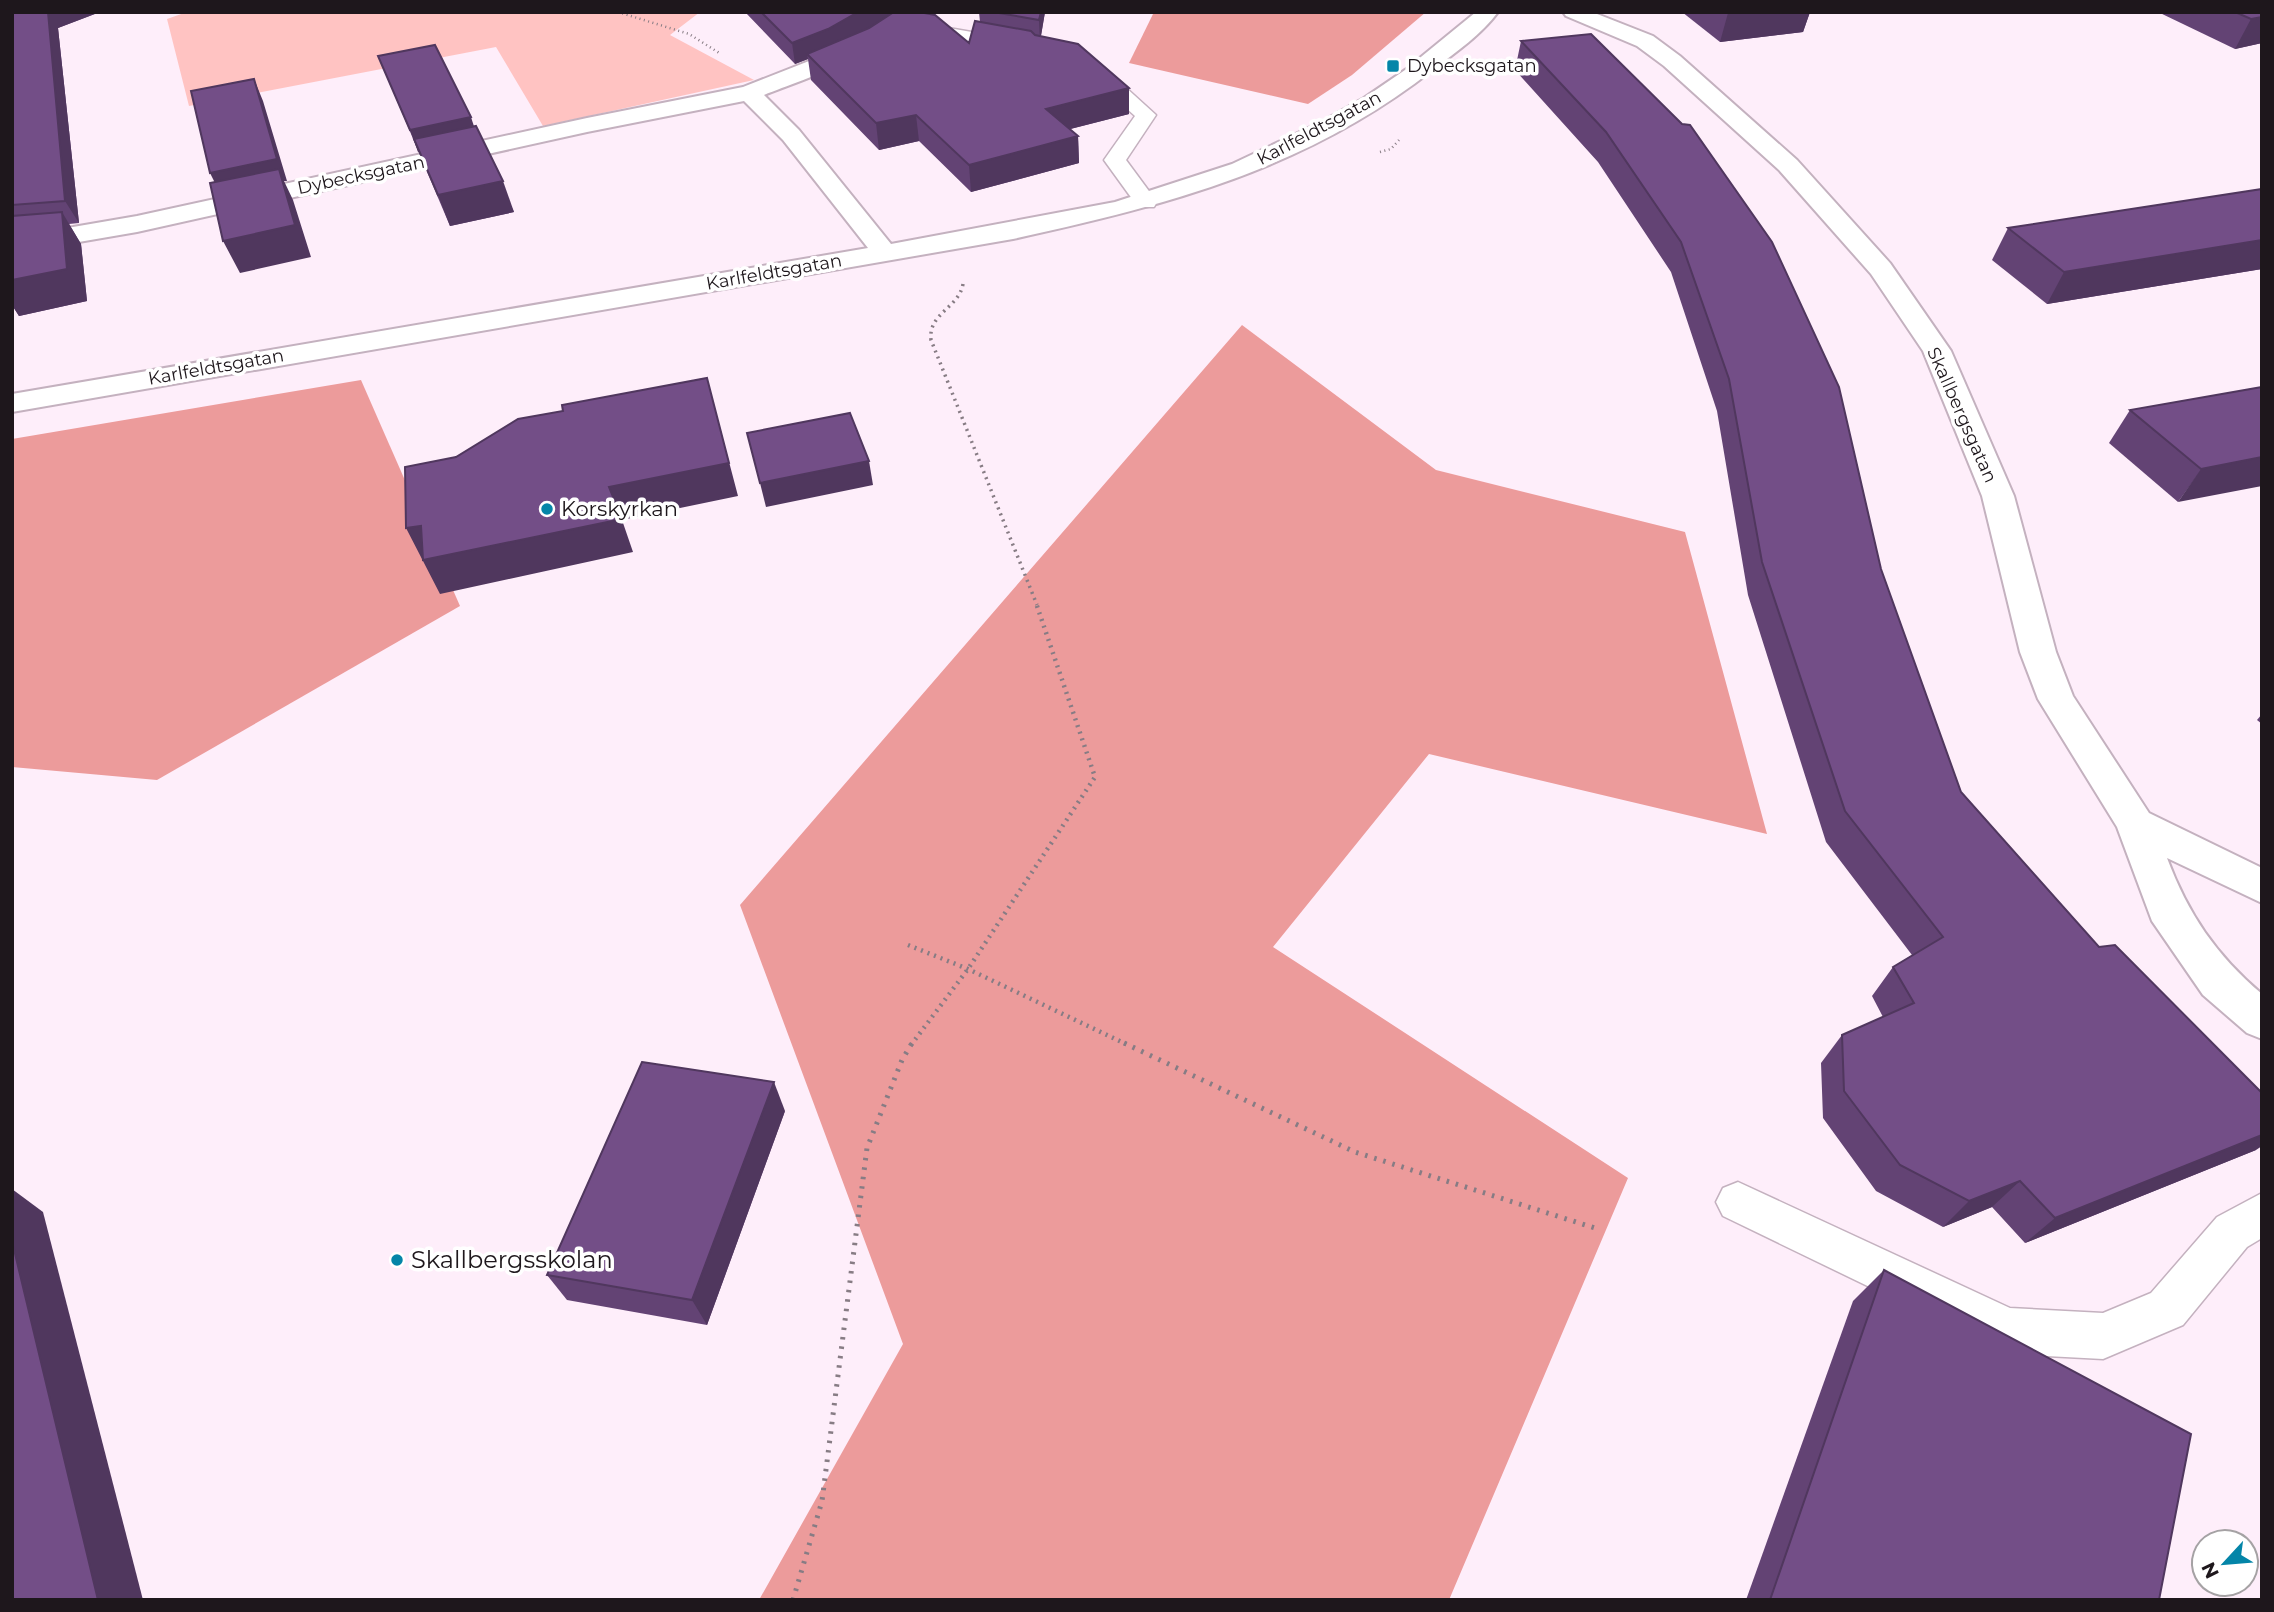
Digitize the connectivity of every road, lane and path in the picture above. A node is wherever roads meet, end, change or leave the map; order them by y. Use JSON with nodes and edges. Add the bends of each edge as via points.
{"nodes":[{"id":1,"x":618,"y":12,"type":"edge"},
{"id":2,"x":1488,"y":12,"type":"edge"},
{"id":3,"x":1573,"y":12,"type":"edge"},
{"id":4,"x":904,"y":19,"type":"edge"},
{"id":5,"x":1035,"y":48,"type":"edge"},
{"id":6,"x":724,"y":56,"type":"dead end"},
{"id":7,"x":1074,"y":59,"type":"edge"},
{"id":8,"x":749,"y":93,"type":"junction"},
{"id":9,"x":1146,"y":202,"type":"junction"},
{"id":10,"x":12,"y":240,"type":"edge"},
{"id":11,"x":885,"y":253,"type":"junction"},
{"id":12,"x":960,"y":275,"type":"dead end"},
{"id":13,"x":12,"y":403,"type":"edge"},
{"id":14,"x":2135,"y":824,"type":"junction"},
{"id":15,"x":2262,"y":887,"type":"edge"},
{"id":16,"x":908,"y":945,"type":"dead end"},
{"id":17,"x":968,"y":969,"type":"junction"},
{"id":18,"x":2262,"y":1020,"type":"edge"},
{"id":19,"x":1738,"y":1202,"type":"dead end"},
{"id":20,"x":2262,"y":1213,"type":"edge"},
{"id":21,"x":1595,"y":1228,"type":"dead end"},
{"id":22,"x":793,"y":1600,"type":"edge"}],
"edges":[{"from":1,"to":6,"type":"path","via":[[689,34]]},
{"from":2,"to":9,"type":"street","name":"Karlfeldtsgatan","via":[[1411,78],[1327,128],[1227,175]]},
{"from":3,"to":14,"type":"street","name":"Skallbergsgatan","via":[[1645,41],[1672,61],[1788,165],[1888,279],[1937,351],[1998,496],[2038,652],[2056,699]]},
{"from":4,"to":5,"type":"lane"},
{"from":4,"to":8,"type":"street","name":"Dybecksgatan","via":[[840,57]]},
{"from":7,"to":9,"type":"lane","via":[[1087,63],[1146,115],[1115,160]]},
{"from":8,"to":10,"type":"street","name":"Dybecksgatan","via":[[137,224]]},
{"from":8,"to":11,"type":"street","via":[[791,135]]},
{"from":9,"to":11,"type":"street","name":"Karlfeldtsgatan"},
{"from":11,"to":13,"type":"street","name":"Karlfeldtsgatan"},
{"from":12,"to":17,"type":"path","via":[[965,287],[958,299],[935,317],[930,333],[936,357],[1050,637],[1095,777]]},
{"from":14,"to":15,"type":"street"},
{"from":14,"to":18,"type":"street","name":"Skallbergsgatan","via":[[2166,909],[2218,982]]},
{"from":16,"to":17,"type":"path"},
{"from":17,"to":21,"type":"path","via":[[1355,1152]]},
{"from":17,"to":22,"type":"path","via":[[902,1060],[867,1148],[822,1501]]},
{"from":19,"to":20,"type":"lane","via":[[2008,1331],[2103,1336],[2167,1309],[2232,1232]]}]}
